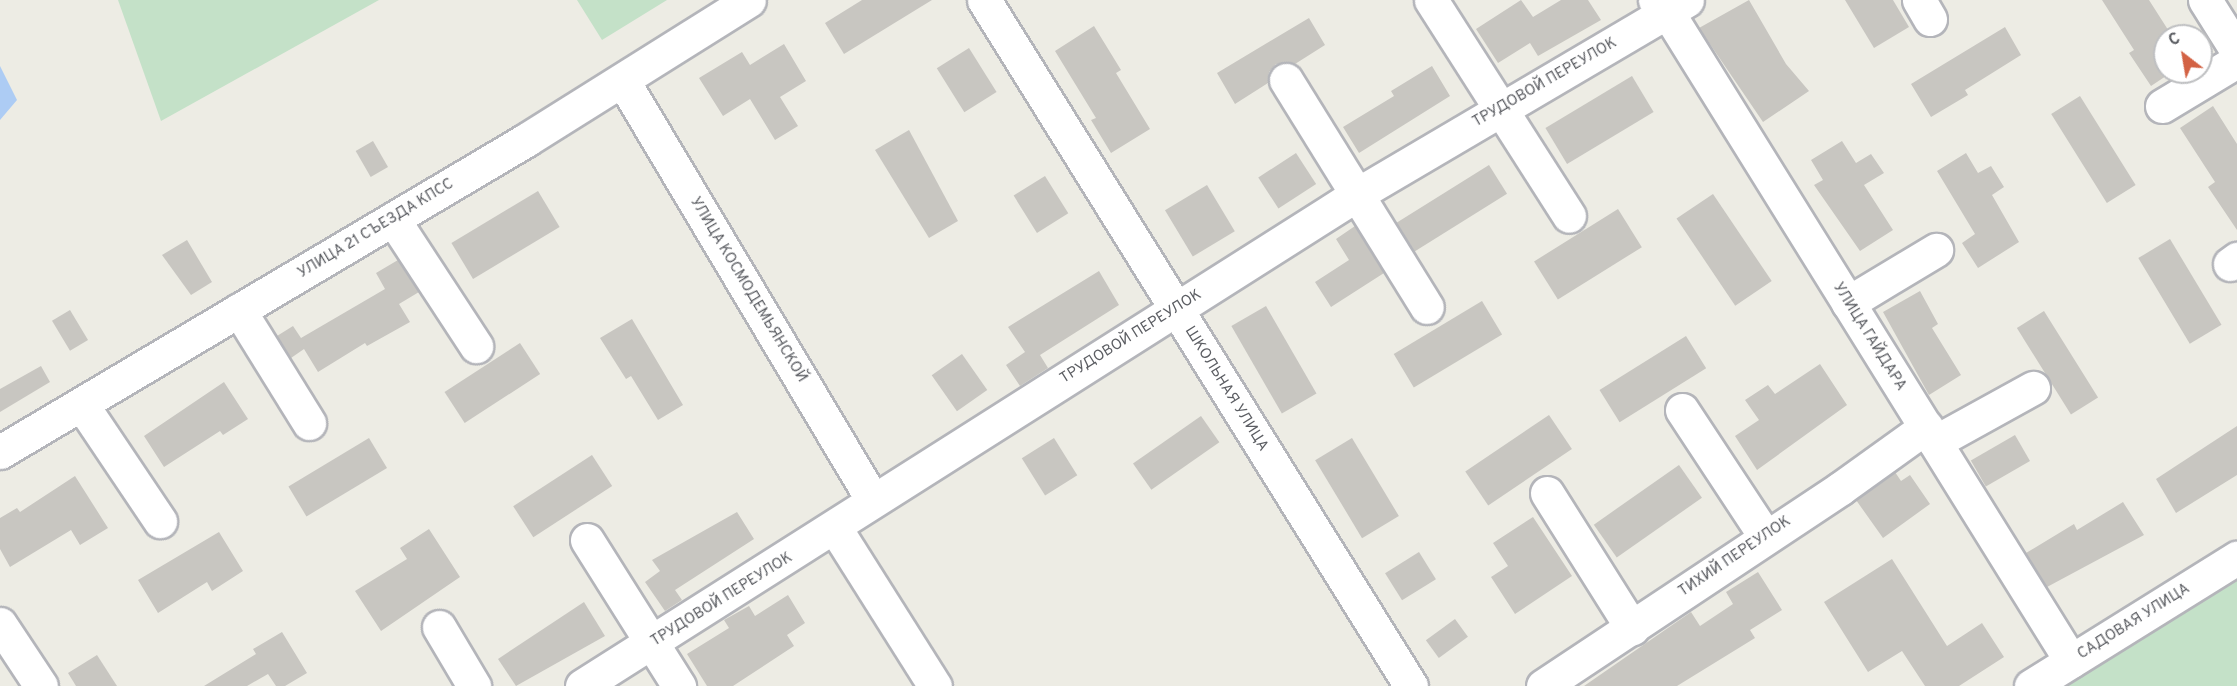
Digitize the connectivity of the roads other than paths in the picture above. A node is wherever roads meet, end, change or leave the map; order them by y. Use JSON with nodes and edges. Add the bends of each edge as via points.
{"nodes":[{"id":1,"x":748,"y":0,"type":"edge"},
{"id":2,"x":984,"y":0,"type":"edge"},
{"id":3,"x":1431,"y":0,"type":"edge"},
{"id":4,"x":2205,"y":0,"type":"edge"},
{"id":5,"x":1670,"y":4,"type":"edge"},
{"id":6,"x":2237,"y":51,"type":"edge"},
{"id":7,"x":2237,"y":61,"type":"edge"},
{"id":8,"x":1286,"y":80,"type":"dead end"},
{"id":9,"x":623,"y":81,"type":"junction"},
{"id":10,"x":2162,"y":106,"type":"dead end"},
{"id":11,"x":1500,"y":108,"type":"junction"},
{"id":12,"x":1356,"y":195,"type":"junction"},
{"id":13,"x":1569,"y":216,"type":"dead end"},
{"id":14,"x":393,"y":219,"type":"junction"},
{"id":15,"x":1935,"y":250,"type":"dead end"},
{"id":16,"x":1848,"y":303,"type":"junction"},
{"id":17,"x":1427,"y":307,"type":"dead end"},
{"id":18,"x":1176,"y":309,"type":"junction"},
{"id":19,"x":239,"y":310,"type":"junction"},
{"id":20,"x":476,"y":346,"type":"dead end"},
{"id":21,"x":2033,"y":388,"type":"dead end"},
{"id":22,"x":82,"y":405,"type":"junction"},
{"id":23,"x":1682,"y":410,"type":"dead end"},
{"id":24,"x":309,"y":423,"type":"dead end"},
{"id":25,"x":1930,"y":435,"type":"junction"},
{"id":26,"x":0,"y":452,"type":"edge"},
{"id":27,"x":1547,"y":493,"type":"dead end"},
{"id":28,"x":873,"y":500,"type":"junction"},
{"id":29,"x":160,"y":521,"type":"dead end"},
{"id":30,"x":835,"y":528,"type":"junction"},
{"id":31,"x":1765,"y":536,"type":"junction"},
{"id":32,"x":587,"y":540,"type":"dead end"},
{"id":33,"x":2237,"y":558,"type":"edge"},
{"id":34,"x":0,"y":624,"type":"edge"},
{"id":35,"x":439,"y":627,"type":"dead end"},
{"id":36,"x":1632,"y":628,"type":"junction"},
{"id":37,"x":652,"y":644,"type":"junction"},
{"id":38,"x":2071,"y":661,"type":"junction"},
{"id":39,"x":35,"y":684,"type":"edge"},
{"id":40,"x":474,"y":686,"type":"edge"},
{"id":41,"x":582,"y":686,"type":"edge"},
{"id":42,"x":679,"y":686,"type":"edge"},
{"id":43,"x":935,"y":686,"type":"edge"},
{"id":44,"x":1411,"y":686,"type":"edge"},
{"id":45,"x":1543,"y":686,"type":"edge"},
{"id":46,"x":2031,"y":686,"type":"edge"}],
"edges":[{"from":1,"to":9,"type":"street","name":"УЛИЦА 21 СЪЕЗДА КПСС"},
{"from":2,"to":18,"type":"street","name":"ШКОЛЬНАЯ УЛИЦА"},
{"from":3,"to":11,"type":"street"},
{"from":4,"to":6,"type":"street"},
{"from":5,"to":11,"type":"street","name":"ТРУДОВОЙ ПЕРЕУЛОК"},
{"from":5,"to":16,"type":"street","name":"УЛИЦА ГАЙДАРА"},
{"from":7,"to":10,"type":"street"},
{"from":8,"to":12,"type":"street"},
{"from":9,"to":14,"type":"street","name":"УЛИЦА 21 СЪЕЗДА КПСС"},
{"from":9,"to":28,"type":"street","name":"УЛИЦА КОСМОДЕМЬЯНСКОЙ"},
{"from":11,"to":12,"type":"street","name":"ТРУДОВОЙ ПЕРЕУЛОК"},
{"from":11,"to":13,"type":"street"},
{"from":12,"to":17,"type":"street"},
{"from":12,"to":18,"type":"street","name":"ТРУДОВОЙ ПЕРЕУЛОК"},
{"from":14,"to":19,"type":"street","name":"УЛИЦА 21 СЪЕЗДА КПСС"},
{"from":14,"to":20,"type":"street"},
{"from":15,"to":16,"type":"street"},
{"from":16,"to":25,"type":"street","name":"УЛИЦА ГАЙДАРА"},
{"from":18,"to":28,"type":"street","name":"ТРУДОВОЙ ПЕРЕУЛОК"},
{"from":18,"to":44,"type":"street","name":"ШКОЛЬНАЯ УЛИЦА"},
{"from":19,"to":22,"type":"street","name":"УЛИЦА 21 СЪЕЗДА КПСС"},
{"from":19,"to":24,"type":"street"},
{"from":21,"to":25,"type":"street","name":"ТИХИЙ ПЕРЕУЛОК"},
{"from":22,"to":26,"type":"street","name":"УЛИЦА 21 СЪЕЗДА КПСС"},
{"from":22,"to":29,"type":"street"},
{"from":23,"to":31,"type":"street"},
{"from":25,"to":31,"type":"street","name":"ТИХИЙ ПЕРЕУЛОК"},
{"from":25,"to":38,"type":"street","name":"УЛИЦА ГАЙДАРА"},
{"from":27,"to":36,"type":"street"},
{"from":28,"to":30,"type":"street","name":"ТРУДОВОЙ ПЕРЕУЛОК"},
{"from":30,"to":37,"type":"street","name":"ТРУДОВОЙ ПЕРЕУЛОК"},
{"from":30,"to":43,"type":"street"},
{"from":31,"to":36,"type":"street","name":"ТИХИЙ ПЕРЕУЛОК"},
{"from":32,"to":37,"type":"street"},
{"from":33,"to":38,"type":"street","name":"САДОВАЯ УЛИЦА"},
{"from":34,"to":39,"type":"street"},
{"from":35,"to":40,"type":"street"},
{"from":36,"to":45,"type":"street","name":"ТИХИЙ ПЕРЕУЛОК"},
{"from":37,"to":41,"type":"street","name":"ТРУДОВОЙ ПЕРЕУЛОК"},
{"from":37,"to":42,"type":"street"},
{"from":38,"to":46,"type":"street","name":"САДОВАЯ УЛИЦА"}]}
